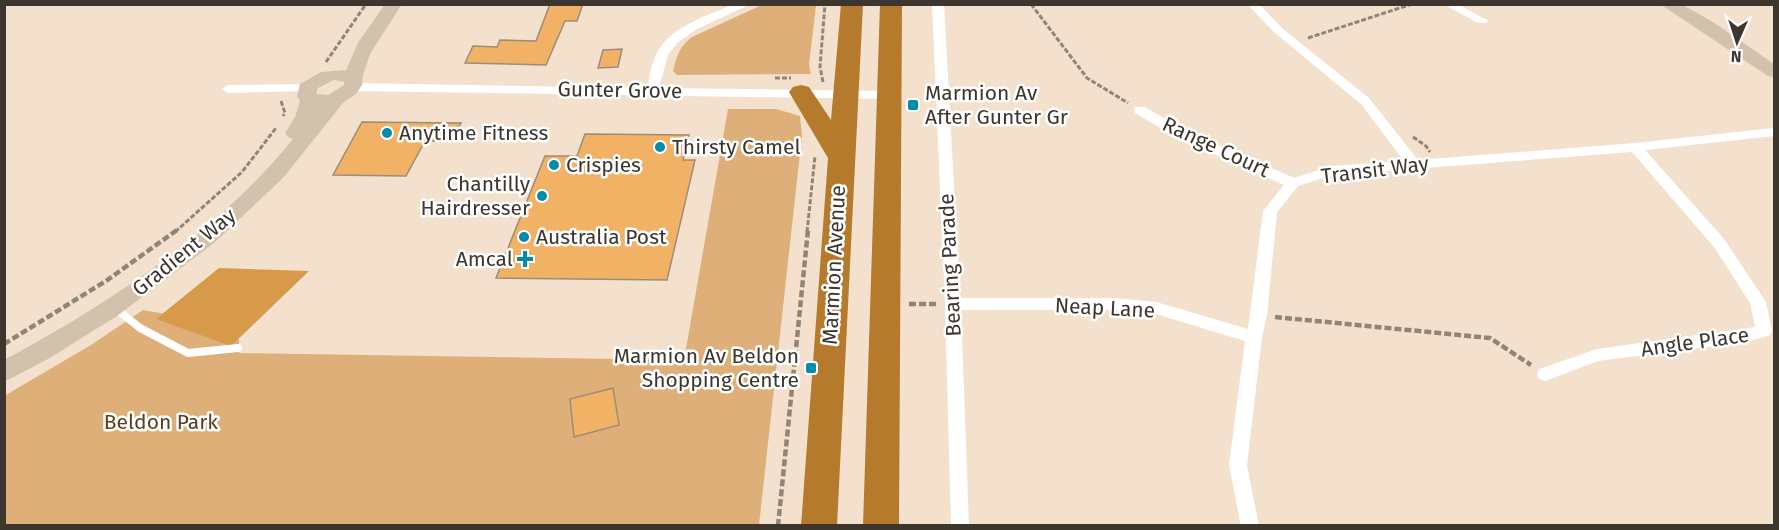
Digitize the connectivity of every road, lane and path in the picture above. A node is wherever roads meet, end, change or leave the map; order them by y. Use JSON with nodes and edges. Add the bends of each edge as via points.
{"nodes":[{"id":1,"x":366,"y":4,"type":"edge"},
{"id":2,"x":381,"y":4,"type":"edge"},
{"id":3,"x":394,"y":4,"type":"edge"},
{"id":4,"x":746,"y":4,"type":"edge"},
{"id":5,"x":825,"y":4,"type":"edge"},
{"id":6,"x":852,"y":4,"type":"edge"},
{"id":7,"x":891,"y":4,"type":"edge"},
{"id":8,"x":938,"y":4,"type":"edge"},
{"id":9,"x":1031,"y":4,"type":"edge"},
{"id":10,"x":1252,"y":4,"type":"edge"},
{"id":11,"x":1413,"y":4,"type":"edge"},
{"id":12,"x":1448,"y":4,"type":"edge"},
{"id":13,"x":1668,"y":4,"type":"edge"},
{"id":14,"x":1682,"y":4,"type":"edge"},
{"id":15,"x":1482,"y":21,"type":"dead end"},
{"id":16,"x":1294,"y":43,"type":"junction"},
{"id":17,"x":1774,"y":62,"type":"edge"},
{"id":18,"x":327,"y":70,"type":"junction"},
{"id":19,"x":1774,"y":72,"type":"edge"},
{"id":20,"x":347,"y":88,"type":"junction"},
{"id":21,"x":228,"y":89,"type":"dead end"},
{"id":22,"x":652,"y":90,"type":"junction"},
{"id":23,"x":302,"y":92,"type":"junction"},
{"id":24,"x":811,"y":93,"type":"junction"},
{"id":25,"x":846,"y":93,"type":"junction"},
{"id":26,"x":889,"y":95,"type":"junction"},
{"id":27,"x":1140,"y":110,"type":"joint"},
{"id":28,"x":1774,"y":132,"type":"edge"},
{"id":29,"x":816,"y":146,"type":"dead end"},
{"id":30,"x":1635,"y":147,"type":"junction"},
{"id":31,"x":841,"y":158,"type":"junction"},
{"id":32,"x":1414,"y":164,"type":"junction"},
{"id":33,"x":1293,"y":183,"type":"junction"},
{"id":34,"x":953,"y":304,"type":"junction"},
{"id":35,"x":114,"y":307,"type":"junction"},
{"id":36,"x":1259,"y":315,"type":"junction"},
{"id":37,"x":1254,"y":337,"type":"junction"},
{"id":38,"x":4,"y":344,"type":"edge"},
{"id":39,"x":238,"y":348,"type":"dead end"},
{"id":40,"x":4,"y":359,"type":"edge"},
{"id":41,"x":4,"y":372,"type":"edge"},
{"id":42,"x":1545,"y":374,"type":"joint"},
{"id":43,"x":778,"y":525,"type":"edge"},
{"id":44,"x":819,"y":525,"type":"edge"},
{"id":45,"x":881,"y":525,"type":"edge"},
{"id":46,"x":960,"y":525,"type":"edge"},
{"id":47,"x":1250,"y":525,"type":"edge"}],
"edges":[{"from":1,"to":18,"type":"path"},
{"from":2,"to":18,"type":"street","via":[[349,53]]},
{"from":3,"to":20,"type":"street","name":"Gradient Way","via":[[356,65]]},
{"from":4,"to":22,"type":"street","via":[[687,30],[665,47]]},
{"from":5,"to":24,"type":"path","via":[[820,68],[824,80]]},
{"from":6,"to":25,"type":"highway","name":"Marmion Avenue"},
{"from":7,"to":26,"type":"highway"},
{"from":8,"to":34,"type":"street","name":"Bearing Parade"},
{"from":9,"to":27,"type":"path","via":[[1086,78]]},
{"from":10,"to":16,"type":"street"},
{"from":11,"to":16,"type":"path"},
{"from":12,"to":15,"type":"street"},
{"from":13,"to":19,"type":"street"},
{"from":14,"to":17,"type":"street"},
{"from":16,"to":32,"type":"street","via":[[1365,101]]},
{"from":18,"to":20,"type":"street","via":[[344,75]]},
{"from":18,"to":23,"type":"street"},
{"from":20,"to":22,"type":"street","name":"Gunter Grove"},
{"from":20,"to":23,"type":"street","via":[[322,102]]},
{"from":20,"to":35,"type":"street","name":"Gradient Way","via":[[285,163],[226,221]]},
{"from":21,"to":23,"type":"street"},
{"from":22,"to":24,"type":"street","name":"Gunter Grove"},
{"from":23,"to":38,"type":"path","via":[[281,99],[285,113],[261,151],[238,177],[176,231],[71,305]]},
{"from":23,"to":40,"type":"street","name":"Gradient Way","via":[[300,126],[277,156],[213,219],[141,274]]},
{"from":24,"to":25,"type":"street","name":"Gunter Grove"},
{"from":24,"to":31,"type":"highway","via":[[822,124]]},
{"from":25,"to":26,"type":"street","name":"Gunter Grove"},
{"from":25,"to":31,"type":"highway","name":"Marmion Avenue"},
{"from":26,"to":45,"type":"highway"},
{"from":27,"to":33,"type":"street","name":"Range Court","via":[[1181,134]]},
{"from":28,"to":30,"type":"street","name":"Transit Way"},
{"from":29,"to":43,"type":"path"},
{"from":30,"to":32,"type":"street","name":"Transit Way"},
{"from":30,"to":42,"type":"street","name":"Angle Place","via":[[1719,243],[1758,302],[1764,331],[1597,355]]},
{"from":31,"to":44,"type":"highway","name":"Marmion Avenue"},
{"from":32,"to":33,"type":"street","name":"Transit Way","via":[[1332,171]]},
{"from":33,"to":36,"type":"street","name":"Transit Way","via":[[1270,211]]},
{"from":34,"to":37,"type":"street","name":"Neap Lane","via":[[1113,304],[1156,308]]},
{"from":34,"to":46,"type":"street","name":"Bearing Parade"},
{"from":35,"to":39,"type":"lane","via":[[140,328],[188,353]]},
{"from":35,"to":41,"type":"street","name":"Gradient Way"},
{"from":36,"to":37,"type":"street","name":"Transit Way"},
{"from":36,"to":42,"type":"path","via":[[1490,338]]},
{"from":37,"to":47,"type":"street","name":"Transit Way","via":[[1238,465]]}]}
